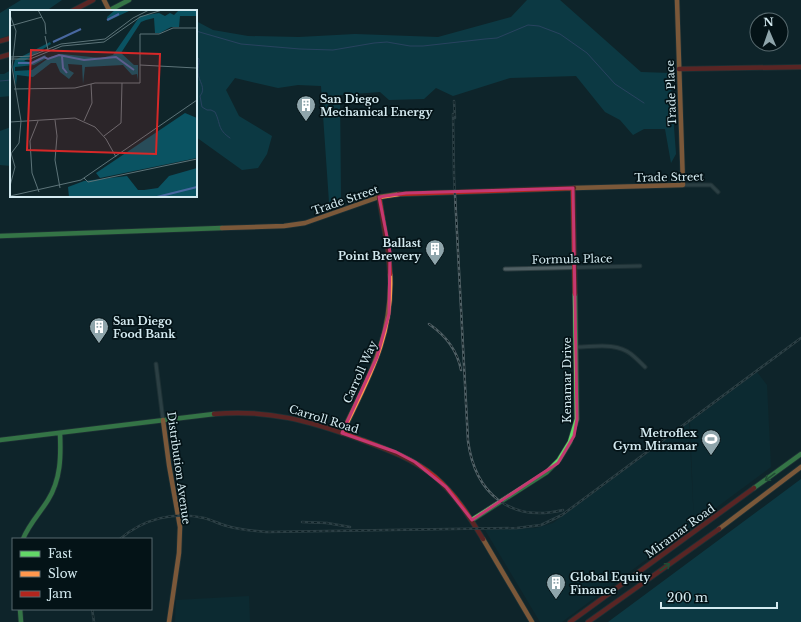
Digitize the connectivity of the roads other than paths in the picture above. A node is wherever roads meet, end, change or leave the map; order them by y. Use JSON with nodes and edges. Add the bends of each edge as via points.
{"nodes":[{"id":1,"x":93,"y":0,"type":"edge"},
{"id":2,"x":104,"y":0,"type":"edge"},
{"id":3,"x":129,"y":0,"type":"edge"},
{"id":4,"x":677,"y":0,"type":"edge"},
{"id":5,"x":74,"y":10,"type":"edge"},
{"id":6,"x":108,"y":10,"type":"edge"},
{"id":7,"x":110,"y":10,"type":"edge"},
{"id":8,"x":10,"y":38,"type":"edge"},
{"id":9,"x":0,"y":42,"type":"edge"},
{"id":10,"x":10,"y":54,"type":"edge"},
{"id":11,"x":0,"y":57,"type":"edge"},
{"id":12,"x":801,"y":67,"type":"edge"},
{"id":13,"x":679,"y":70,"type":"junction"},
{"id":14,"x":683,"y":186,"type":"junction"},
{"id":15,"x":573,"y":188,"type":"junction"},
{"id":16,"x":718,"y":192,"type":"dead end"},
{"id":17,"x":379,"y":197,"type":"junction"},
{"id":18,"x":0,"y":236,"type":"edge"},
{"id":19,"x":640,"y":266,"type":"dead end"},
{"id":20,"x":505,"y":269,"type":"dead end"},
{"id":21,"x":574,"y":269,"type":"junction"},
{"id":22,"x":576,"y":347,"type":"junction"},
{"id":23,"x":156,"y":364,"type":"dead end"},
{"id":24,"x":645,"y":367,"type":"dead end"},
{"id":25,"x":163,"y":420,"type":"junction"},
{"id":26,"x":60,"y":433,"type":"junction"},
{"id":27,"x":342,"y":433,"type":"junction"},
{"id":28,"x":0,"y":440,"type":"edge"},
{"id":29,"x":801,"y":454,"type":"edge"},
{"id":30,"x":801,"y":467,"type":"edge"},
{"id":31,"x":472,"y":520,"type":"junction"},
{"id":32,"x":23,"y":538,"type":"edge"},
{"id":33,"x":20,"y":610,"type":"edge"},
{"id":34,"x":21,"y":622,"type":"edge"},
{"id":35,"x":169,"y":622,"type":"edge"},
{"id":36,"x":532,"y":622,"type":"edge"},
{"id":37,"x":570,"y":622,"type":"edge"},
{"id":38,"x":588,"y":622,"type":"edge"}],
"edges":[{"from":1,"to":5,"type":"street"},
{"from":2,"to":6,"type":"street"},
{"from":3,"to":7,"type":"street"},
{"from":4,"to":13,"type":"street","name":"Trade Place"},
{"from":8,"to":9,"type":"street"},
{"from":10,"to":11,"type":"street"},
{"from":12,"to":13,"type":"street"},
{"from":13,"to":14,"type":"street","name":"Trade Place"},
{"from":14,"to":15,"type":"street","name":"Trade Street"},
{"from":14,"to":16,"type":"street","name":"Trade Street","via":[[711,185]]},
{"from":15,"to":17,"type":"street","name":"Trade Street","via":[[406,193]]},
{"from":15,"to":21,"type":"street","name":"Kenamar Drive"},
{"from":17,"to":18,"type":"street","name":"Trade Street","via":[[311,221],[284,226]]},
{"from":17,"to":27,"type":"street","name":"Carroll Way","via":[[390,252],[389,314],[377,358]]},
{"from":19,"to":21,"type":"street","name":"Formula Place"},
{"from":20,"to":21,"type":"street","name":"Formula Place"},
{"from":21,"to":22,"type":"street","name":"Kenamar Drive"},
{"from":22,"to":24,"type":"street","via":[[612,346],[631,354]]},
{"from":22,"to":31,"type":"street","name":"Kenamar Drive","via":[[577,419],[574,436],[567,451],[547,472]]},
{"from":23,"to":25,"type":"street","name":"Distribution Avenue"},
{"from":25,"to":26,"type":"street","name":"Carroll Road"},
{"from":25,"to":27,"type":"street","name":"Carroll Road","via":[[225,413],[260,413],[309,421]]},
{"from":25,"to":35,"type":"street","name":"Distribution Avenue","via":[[180,527]]},
{"from":26,"to":28,"type":"street","name":"Carroll Road"},
{"from":26,"to":32,"type":"street","via":[[60,472],[54,490],[26,530]]},
{"from":27,"to":31,"type":"street","name":"Carroll Road","via":[[396,452],[415,462],[446,487]]},
{"from":29,"to":37,"type":"street","name":"Miramar Road","one_way":true},
{"from":38,"to":30,"type":"street","name":"Miramar Road","one_way":true},
{"from":31,"to":36,"type":"street","name":"Carroll Road"},
{"from":33,"to":34,"type":"street"}]}
